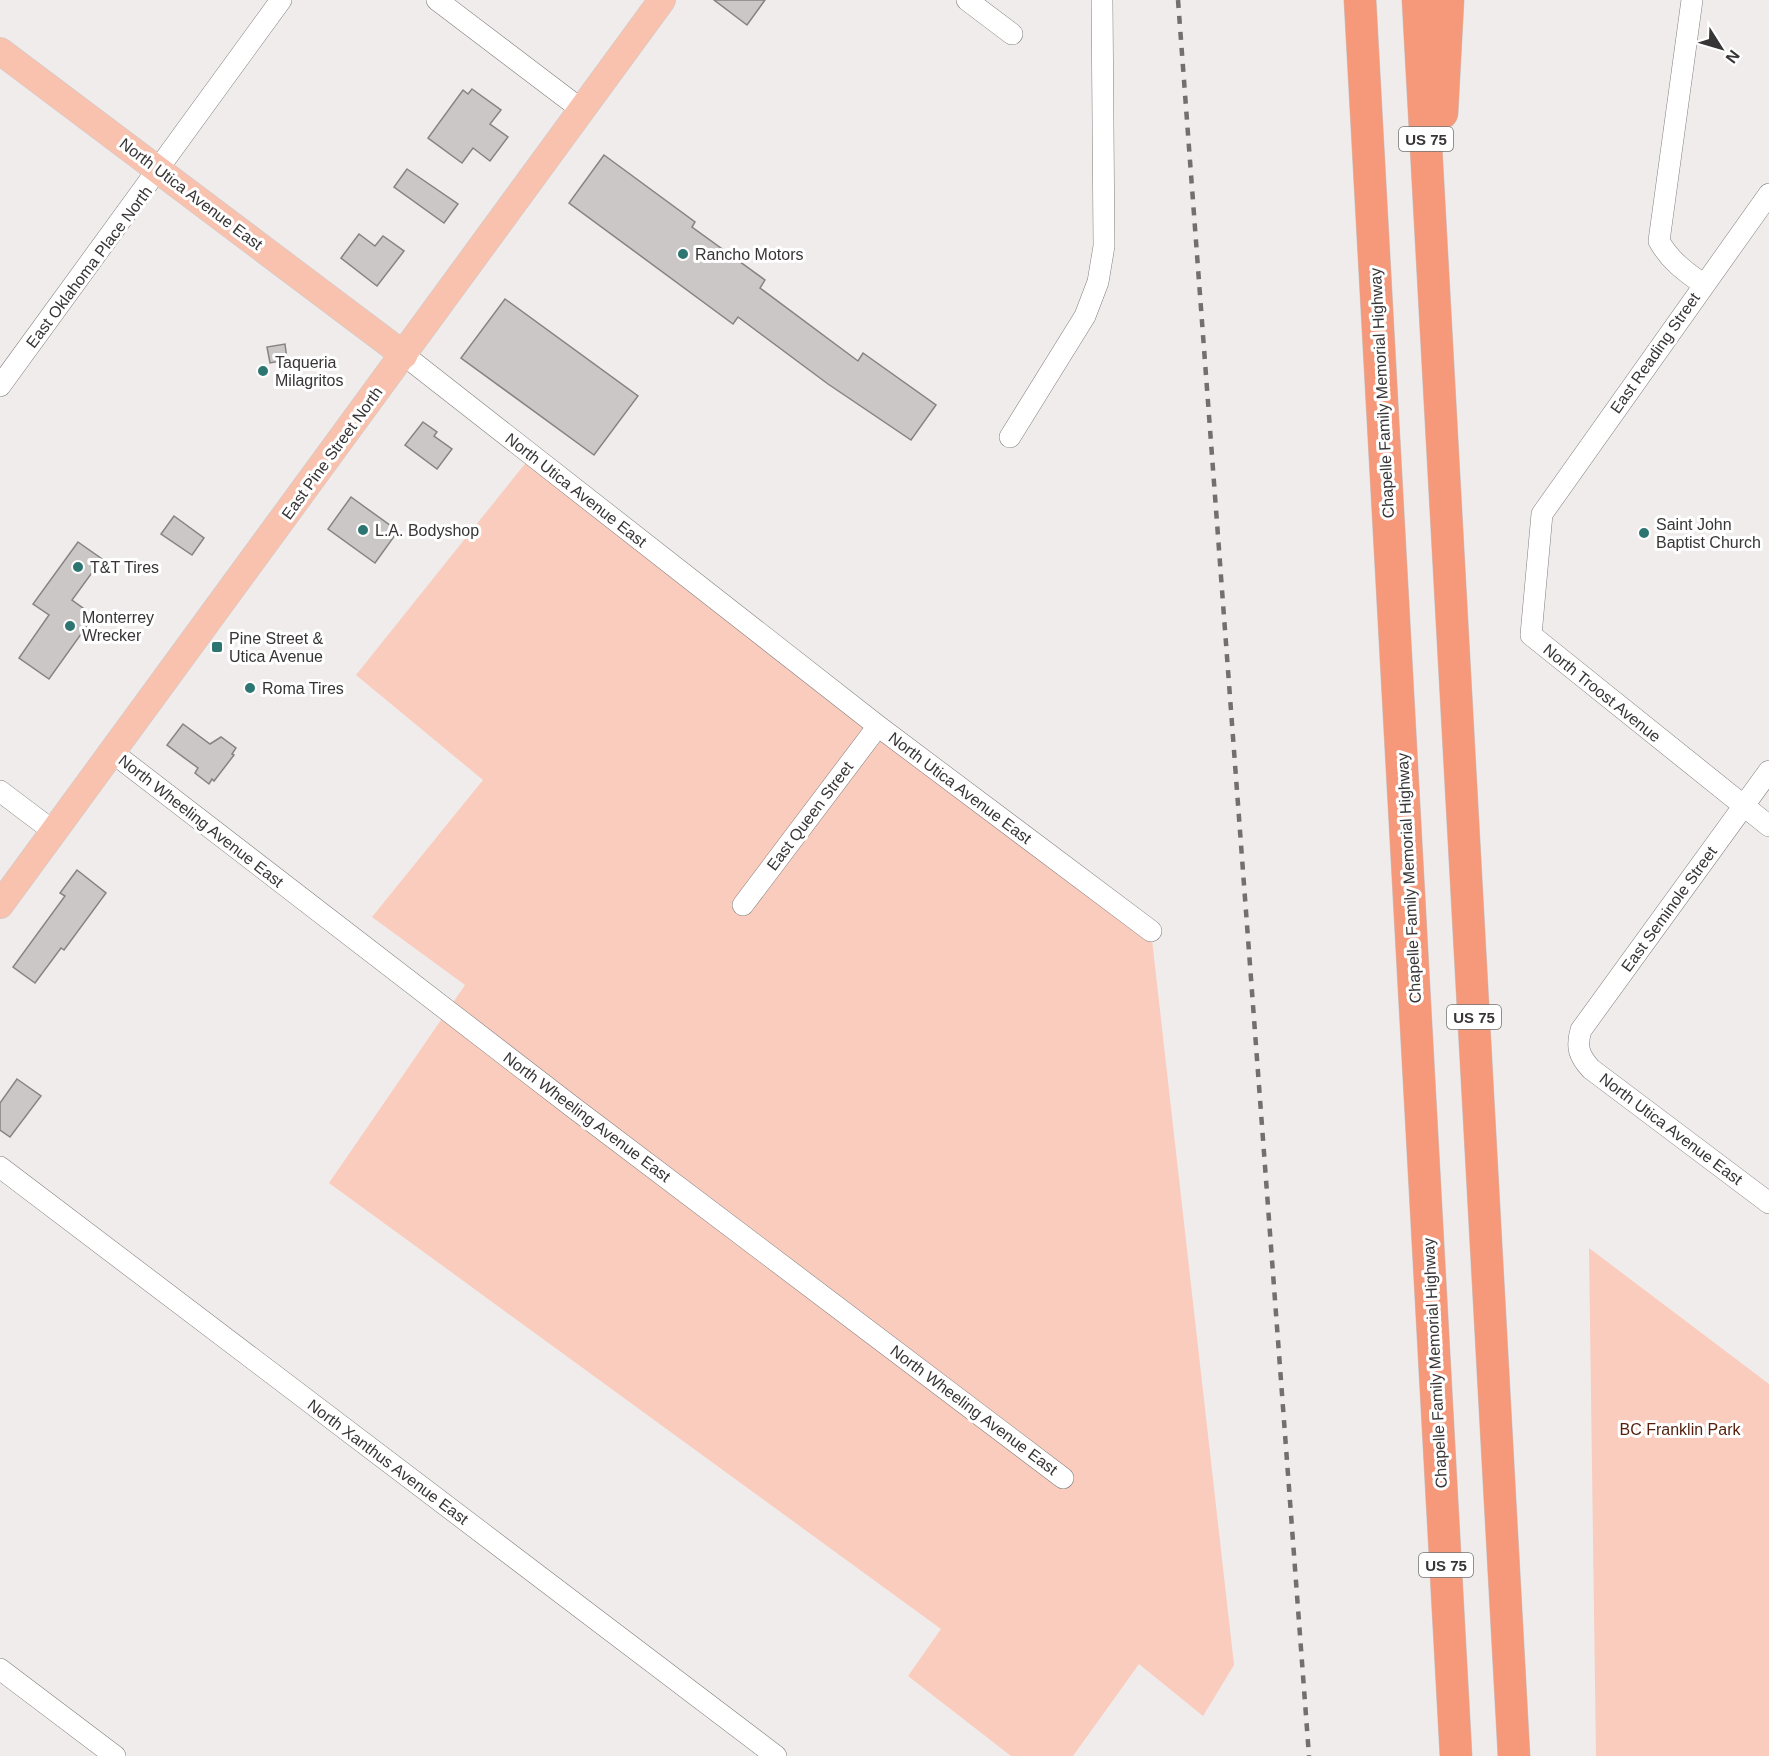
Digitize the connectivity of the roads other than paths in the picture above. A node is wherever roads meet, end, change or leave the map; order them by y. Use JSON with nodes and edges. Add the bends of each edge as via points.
{"nodes":[{"id":1,"x":281,"y":0,"type":"edge"},
{"id":2,"x":437,"y":0,"type":"edge"},
{"id":3,"x":662,"y":0,"type":"edge"},
{"id":4,"x":967,"y":0,"type":"edge"},
{"id":5,"x":1102,"y":0,"type":"edge"},
{"id":6,"x":1352,"y":0,"type":"edge"},
{"id":7,"x":1360,"y":0,"type":"edge"},
{"id":8,"x":1418,"y":0,"type":"edge"},
{"id":9,"x":1448,"y":0,"type":"edge"},
{"id":10,"x":1692,"y":0,"type":"edge"},
{"id":11,"x":1012,"y":34,"type":"dead end"},
{"id":12,"x":0,"y":51,"type":"edge"},
{"id":13,"x":1365,"y":78,"type":"junction"},
{"id":14,"x":582,"y":110,"type":"junction"},
{"id":15,"x":160,"y":170,"type":"junction"},
{"id":16,"x":1769,"y":194,"type":"edge"},
{"id":17,"x":1434,"y":279,"type":"junction"},
{"id":18,"x":1704,"y":285,"type":"junction"},
{"id":19,"x":404,"y":355,"type":"junction"},
{"id":20,"x":0,"y":386,"type":"edge"},
{"id":21,"x":1010,"y":437,"type":"dead end"},
{"id":22,"x":1542,"y":514,"type":"joint"},
{"id":23,"x":878,"y":726,"type":"junction"},
{"id":24,"x":112,"y":752,"type":"junction"},
{"id":25,"x":1769,"y":771,"type":"edge"},
{"id":26,"x":0,"y":791,"type":"edge"},
{"id":27,"x":1743,"y":806,"type":"junction"},
{"id":28,"x":1769,"y":826,"type":"edge"},
{"id":29,"x":53,"y":831,"type":"junction"},
{"id":30,"x":0,"y":904,"type":"edge"},
{"id":31,"x":743,"y":905,"type":"dead end"},
{"id":32,"x":1151,"y":931,"type":"dead end"},
{"id":33,"x":1578,"y":1050,"type":"joint"},
{"id":34,"x":0,"y":1167,"type":"edge"},
{"id":35,"x":1769,"y":1203,"type":"edge"},
{"id":36,"x":1064,"y":1478,"type":"dead end"},
{"id":37,"x":0,"y":1669,"type":"edge"},
{"id":38,"x":115,"y":1756,"type":"edge"},
{"id":39,"x":776,"y":1756,"type":"edge"},
{"id":40,"x":1456,"y":1756,"type":"edge"},
{"id":41,"x":1514,"y":1756,"type":"edge"}],
"edges":[{"from":1,"to":15,"type":"street","name":"East Oklahoma Place North"},
{"from":2,"to":14,"type":"street"},
{"from":3,"to":14,"type":"main road","name":"East Pine Street North"},
{"from":4,"to":11,"type":"street"},
{"from":5,"to":21,"type":"street","via":[[1104,246],[1098,282],[1085,316]]},
{"from":6,"to":13,"type":"highway"},
{"from":7,"to":13,"type":"highway","name":"Chapelle Family Memorial Highway","number":"US 75"},
{"from":8,"to":17,"type":"highway","number":"US 75"},
{"from":9,"to":17,"type":"highway"},
{"from":10,"to":18,"type":"street","via":[[1659,242],[1678,266]]},
{"from":12,"to":15,"type":"main road","name":"North Utica Avenue East"},
{"from":13,"to":40,"type":"highway","name":"Chapelle Family Memorial Highway","number":"US 75"},
{"from":14,"to":19,"type":"main road","name":"East Pine Street North"},
{"from":15,"to":19,"type":"main road","name":"North Utica Avenue East"},
{"from":15,"to":20,"type":"street","name":"East Oklahoma Place North"},
{"from":16,"to":18,"type":"street","name":"East Reading Street"},
{"from":17,"to":41,"type":"highway","number":"US 75"},
{"from":18,"to":22,"type":"street","name":"East Reading Street"},
{"from":19,"to":23,"type":"street","name":"North Utica Avenue East"},
{"from":19,"to":24,"type":"main road","name":"East Pine Street North"},
{"from":22,"to":27,"type":"street","name":"North Troost Avenue","via":[[1531,635]]},
{"from":23,"to":31,"type":"street","name":"East Queen Street"},
{"from":23,"to":32,"type":"street","name":"North Utica Avenue East"},
{"from":24,"to":29,"type":"main road","name":"East Pine Street North"},
{"from":24,"to":36,"type":"street","name":"North Wheeling Avenue East"},
{"from":25,"to":27,"type":"street","name":"East Seminole Street"},
{"from":26,"to":29,"type":"street"},
{"from":27,"to":28,"type":"street","name":"North Troost Avenue"},
{"from":27,"to":33,"type":"street","name":"East Seminole Street","via":[[1581,1030]]},
{"from":29,"to":30,"type":"main road","name":"East Pine Street North"},
{"from":33,"to":35,"type":"street","name":"North Utica Avenue East","via":[[1591,1069]]},
{"from":34,"to":39,"type":"street","name":"North Xanthus Avenue East"},
{"from":37,"to":38,"type":"street"}]}
